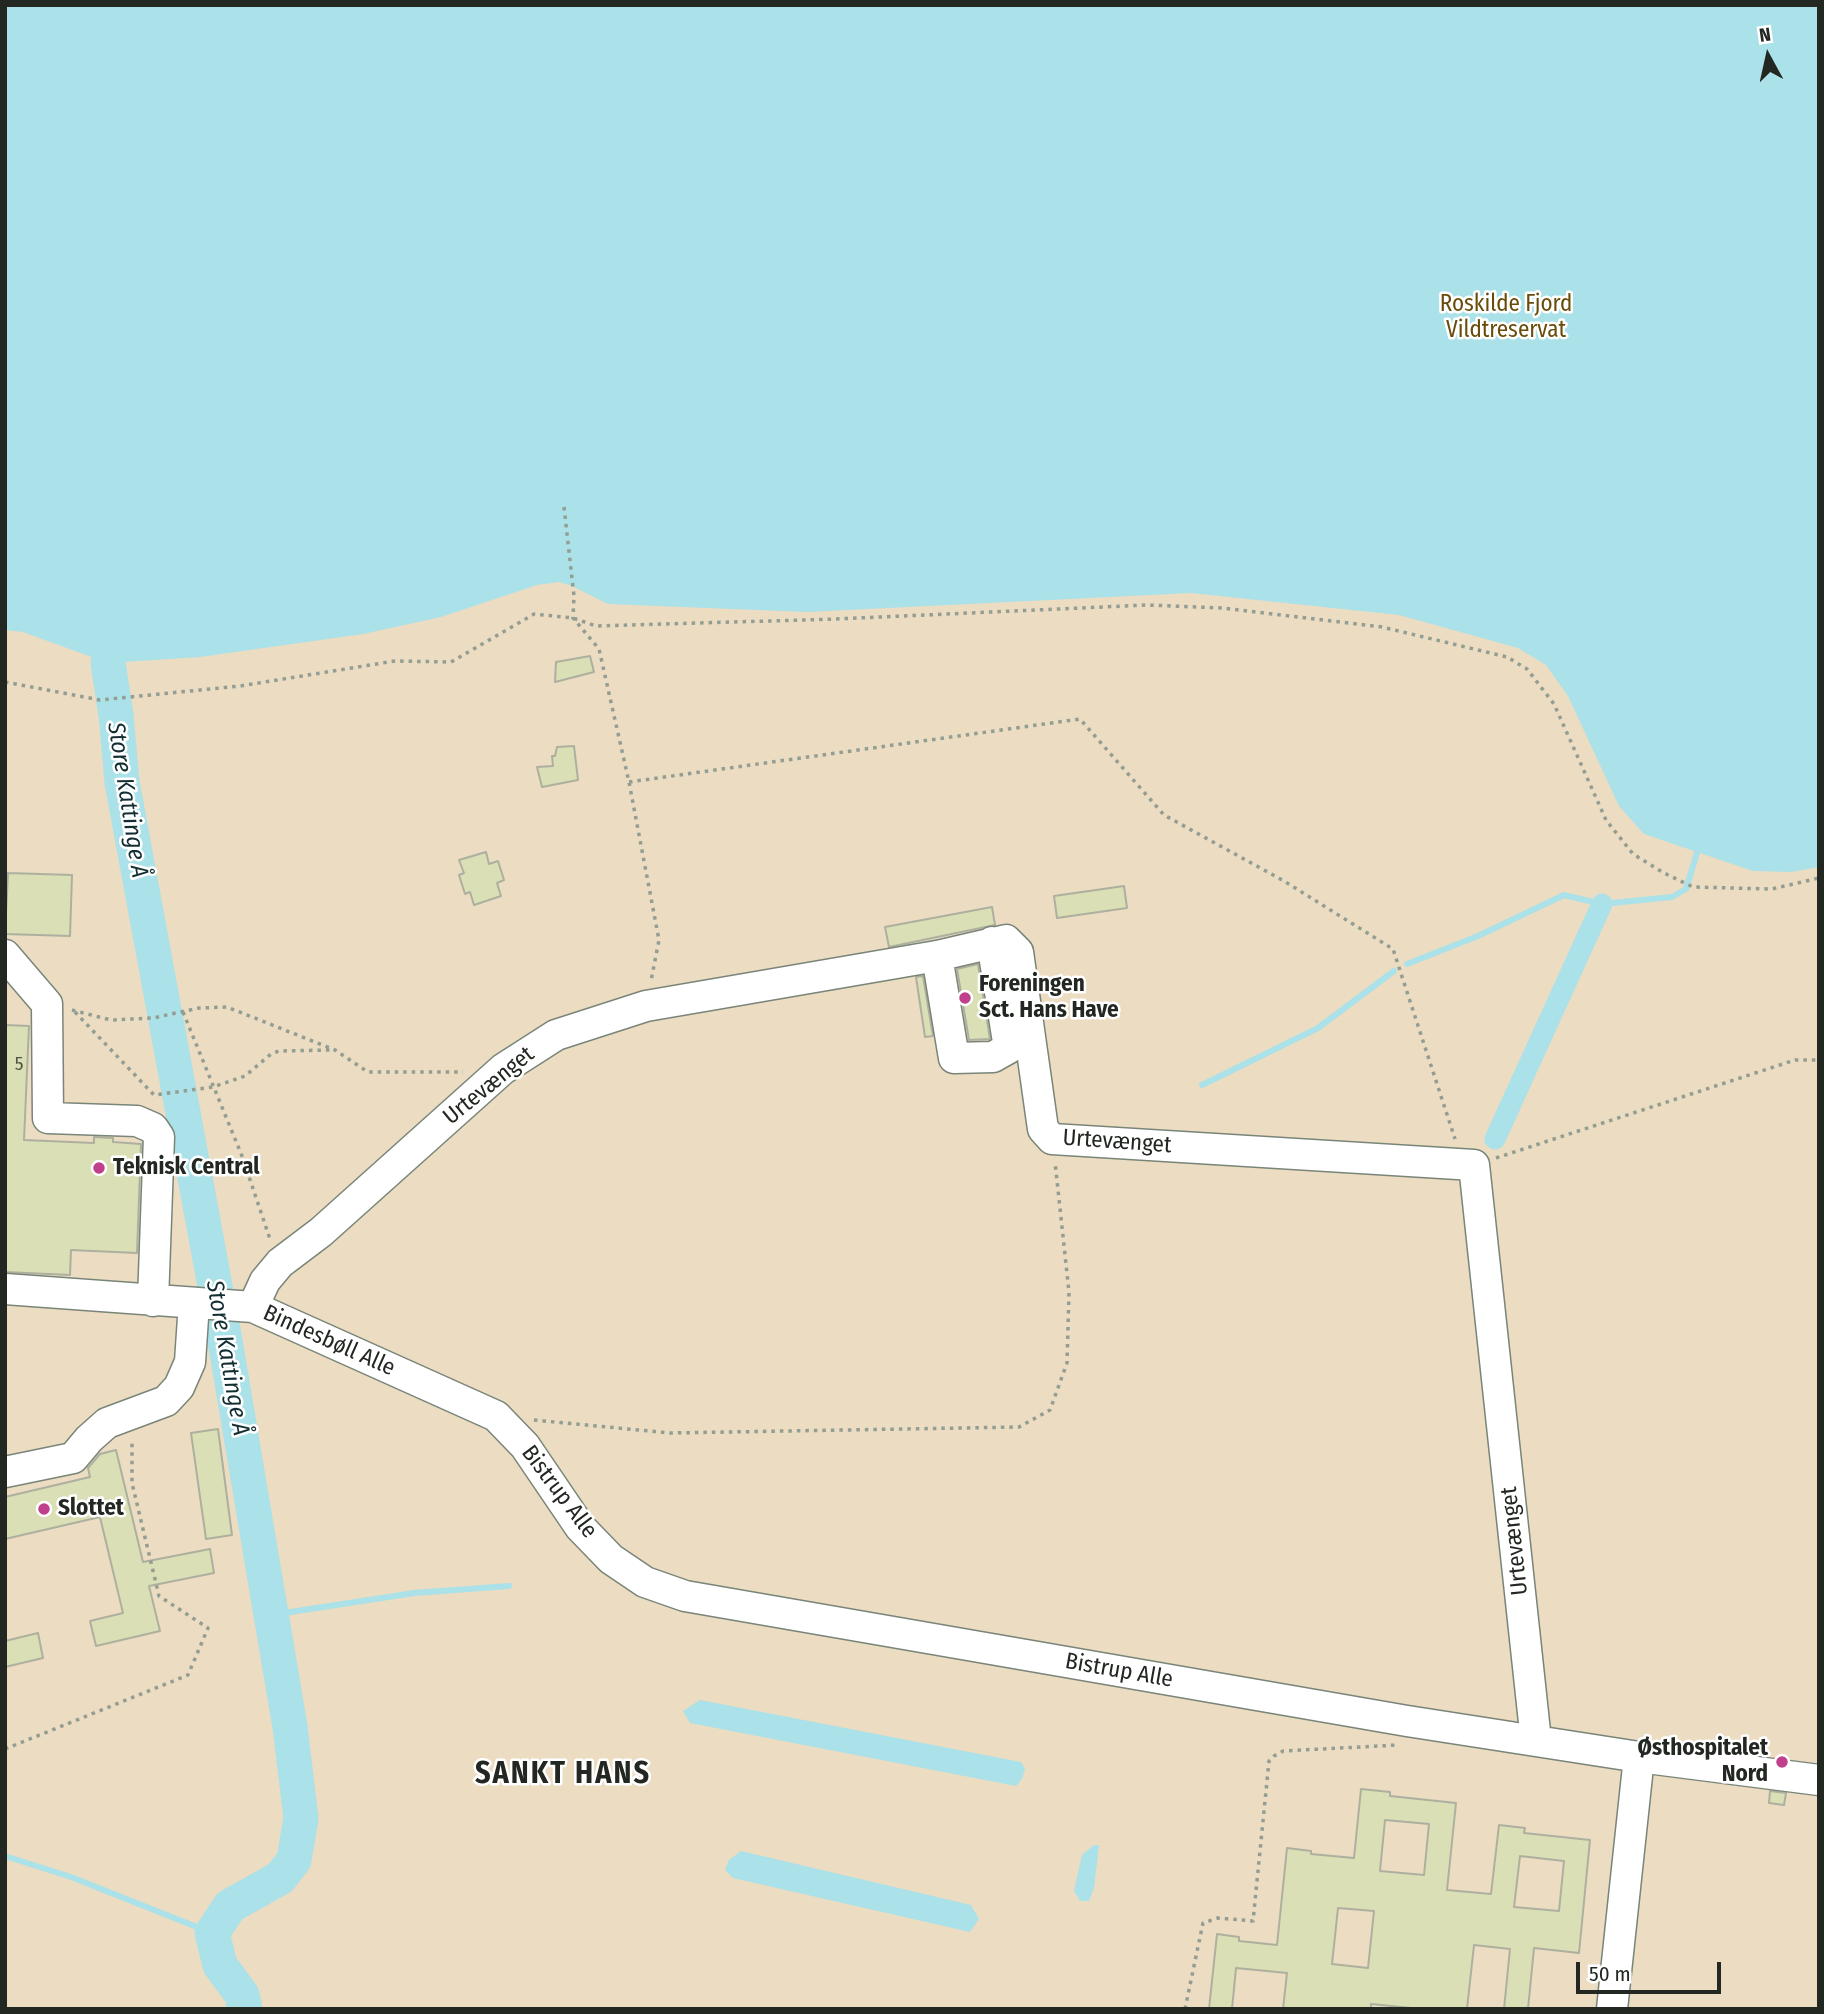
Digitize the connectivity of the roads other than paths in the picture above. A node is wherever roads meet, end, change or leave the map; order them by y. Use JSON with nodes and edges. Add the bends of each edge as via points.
{"nodes":[{"id":1,"x":992,"y":942,"type":"junction"},
{"id":2,"x":5,"y":955,"type":"edge"},
{"id":3,"x":937,"y":957,"type":"junction"},
{"id":4,"x":5,"y":1289,"type":"edge"},
{"id":5,"x":153,"y":1301,"type":"junction"},
{"id":6,"x":194,"y":1303,"type":"junction"},
{"id":7,"x":253,"y":1307,"type":"junction"},
{"id":8,"x":496,"y":1416,"type":"joint"},
{"id":9,"x":5,"y":1472,"type":"edge"},
{"id":10,"x":1536,"y":1741,"type":"junction"},
{"id":11,"x":1639,"y":1757,"type":"junction"},
{"id":12,"x":1819,"y":1780,"type":"edge"},
{"id":13,"x":1612,"y":2009,"type":"edge"}],
"edges":[{"from":1,"to":3,"type":"street","name":"Urtevænget"},
{"from":1,"to":3,"type":"street","via":[[1009,1048],[993,1057],[954,1058]]},
{"from":1,"to":10,"type":"street","name":"Urtevænget","via":[[1006,940],[1018,952],[1043,1129],[1052,1139],[1474,1166]]},
{"from":2,"to":5,"type":"street","via":[[60,1007],[48,1118],[137,1121],[153,1128],[159,1137]]},
{"from":3,"to":7,"type":"street","name":"Urtevænget","via":[[646,1006],[556,1035],[503,1069],[321,1232],[280,1263]]},
{"from":4,"to":5,"type":"street","name":"Bindesbøll Alle"},
{"from":5,"to":6,"type":"street","name":"Bindesbøll Alle"},
{"from":6,"to":7,"type":"street","name":"Bindesbøll Alle"},
{"from":6,"to":9,"type":"street","via":[[190,1362],[179,1387],[166,1401],[107,1423],[73,1458]]},
{"from":7,"to":8,"type":"street","name":"Bindesbøll Alle"},
{"from":8,"to":10,"type":"street","name":"Bistrup Alle","via":[[525,1446],[580,1527],[611,1559],[645,1582],[685,1597]]},
{"from":10,"to":11,"type":"street","name":"Bistrup Alle"},
{"from":11,"to":12,"type":"street","name":"Bistrup Alle"},
{"from":11,"to":13,"type":"street"}]}
